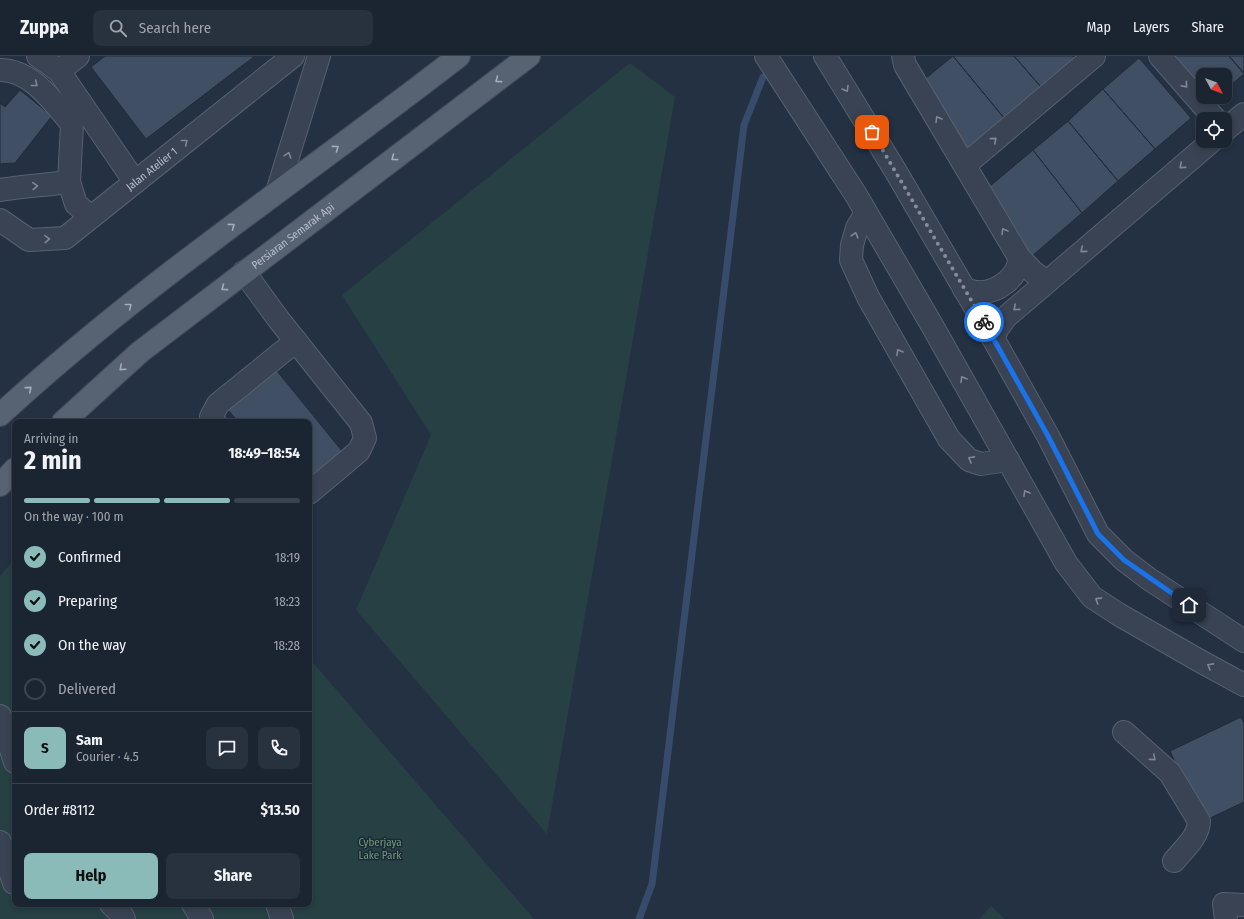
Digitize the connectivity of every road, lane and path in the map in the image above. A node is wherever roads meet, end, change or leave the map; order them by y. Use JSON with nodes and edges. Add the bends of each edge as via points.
{"nodes":[{"id":1,"x":38,"y":56,"type":"edge"},
{"id":2,"x":78,"y":56,"type":"edge"},
{"id":3,"x":293,"y":56,"type":"edge"},
{"id":4,"x":319,"y":56,"type":"edge"},
{"id":5,"x":459,"y":56,"type":"edge"},
{"id":6,"x":529,"y":56,"type":"edge"},
{"id":7,"x":766,"y":56,"type":"edge"},
{"id":8,"x":825,"y":56,"type":"edge"},
{"id":9,"x":903,"y":56,"type":"edge"},
{"id":10,"x":1094,"y":56,"type":"edge"},
{"id":11,"x":1160,"y":56,"type":"edge"},
{"id":12,"x":0,"y":70,"type":"edge"},
{"id":13,"x":59,"y":71,"type":"junction"},
{"id":14,"x":1209,"y":112,"type":"edge"},
{"id":15,"x":1244,"y":114,"type":"edge"},
{"id":16,"x":1232,"y":124,"type":"edge"},
{"id":17,"x":1204,"y":148,"type":"edge"},
{"id":18,"x":965,"y":165,"type":"junction"},
{"id":19,"x":69,"y":182,"type":"junction"},
{"id":20,"x":135,"y":182,"type":"junction"},
{"id":21,"x":0,"y":190,"type":"edge"},
{"id":22,"x":277,"y":192,"type":"junction"},
{"id":23,"x":866,"y":213,"type":"junction"},
{"id":24,"x":91,"y":217,"type":"junction"},
{"id":25,"x":0,"y":220,"type":"edge"},
{"id":26,"x":1019,"y":257,"type":"junction"},
{"id":27,"x":244,"y":272,"type":"junction"},
{"id":28,"x":1046,"y":282,"type":"junction"},
{"id":29,"x":964,"y":289,"type":"junction"},
{"id":30,"x":993,"y":338,"type":"junction"},
{"id":31,"x":296,"y":341,"type":"junction"},
{"id":32,"x":4,"y":407,"type":"edge"},
{"id":33,"x":66,"y":419,"type":"edge"},
{"id":34,"x":213,"y":419,"type":"edge"},
{"id":35,"x":1008,"y":460,"type":"junction"},
{"id":36,"x":12,"y":472,"type":"edge"},
{"id":37,"x":0,"y":485,"type":"edge"},
{"id":38,"x":312,"y":490,"type":"edge"},
{"id":39,"x":1244,"y":640,"type":"edge"},
{"id":40,"x":1244,"y":684,"type":"edge"},
{"id":41,"x":0,"y":716,"type":"edge"},
{"id":42,"x":1124,"y":732,"type":"dead end"},
{"id":43,"x":12,"y":753,"type":"edge"},
{"id":44,"x":0,"y":842,"type":"edge"},
{"id":45,"x":1174,"y":861,"type":"dead end"},
{"id":46,"x":10,"y":887,"type":"edge"},
{"id":47,"x":114,"y":907,"type":"edge"},
{"id":48,"x":195,"y":907,"type":"edge"},
{"id":49,"x":278,"y":907,"type":"edge"},
{"id":50,"x":124,"y":919,"type":"edge"},
{"id":51,"x":202,"y":919,"type":"edge"},
{"id":52,"x":282,"y":919,"type":"edge"}],
"edges":[{"from":1,"to":13,"type":"street"},
{"from":2,"to":13,"type":"street"},
{"from":20,"to":3,"type":"street","name":"Jalan Atelier 1","one_way":true},
{"from":22,"to":4,"type":"street","one_way":true},
{"from":22,"to":5,"type":"main road","one_way":true},
{"from":6,"to":27,"type":"main road","name":"Persiaran Semarak Api","one_way":true},
{"from":7,"to":23,"type":"street"},
{"from":8,"to":29,"type":"street","one_way":true},
{"from":18,"to":9,"type":"street","one_way":true,"via":[[905,65]]},
{"from":18,"to":10,"type":"street","one_way":true},
{"from":11,"to":14,"type":"street","one_way":true},
{"from":12,"to":19,"type":"street","one_way":true,"via":[[11,70],[35,83],[72,124]]},
{"from":13,"to":20,"type":"street"},
{"from":15,"to":16,"type":"street"},
{"from":17,"to":28,"type":"street","one_way":true},
{"from":26,"to":18,"type":"street","one_way":true},
{"from":21,"to":19,"type":"street","one_way":true},
{"from":19,"to":24,"type":"street","via":[[76,204]]},
{"from":20,"to":24,"type":"street","name":"Jalan Atelier 1"},
{"from":32,"to":22,"type":"main road","one_way":true,"via":[[165,277]]},
{"from":35,"to":23,"type":"street","one_way":true},
{"from":35,"to":23,"type":"street","one_way":true,"via":[[981,464],[969,460],[949,439],[871,304],[852,260],[852,245],[857,228]]},
{"from":25,"to":24,"type":"street","name":"Jalan Atelier 1","one_way":true,"via":[[29,240],[65,238]]},
{"from":26,"to":28,"type":"street"},
{"from":26,"to":29,"type":"street","via":[[1016,272],[993,290],[977,292]]},
{"from":27,"to":31,"type":"street"},
{"from":27,"to":33,"type":"main road","name":"Persiaran Semarak Api","one_way":true,"via":[[140,352]]},
{"from":28,"to":30,"type":"street","one_way":true,"via":[[1006,317]]},
{"from":29,"to":30,"type":"street"},
{"from":30,"to":39,"type":"street","via":[[1048,436],[1098,534],[1124,560]]},
{"from":31,"to":34,"type":"street","via":[[218,404],[211,417]]},
{"from":31,"to":38,"type":"street","via":[[361,423],[365,438],[359,451]]},
{"from":40,"to":35,"type":"street","one_way":true,"via":[[1092,596],[1066,563]]},
{"from":36,"to":37,"type":"main road"},
{"from":41,"to":43,"type":"street"},
{"from":42,"to":45,"type":"street","one_way":true,"via":[[1170,773],[1199,821],[1199,828],[1194,837]]},
{"from":44,"to":46,"type":"street"},
{"from":47,"to":50,"type":"street"},
{"from":48,"to":51,"type":"street"},
{"from":49,"to":52,"type":"street"}]}
